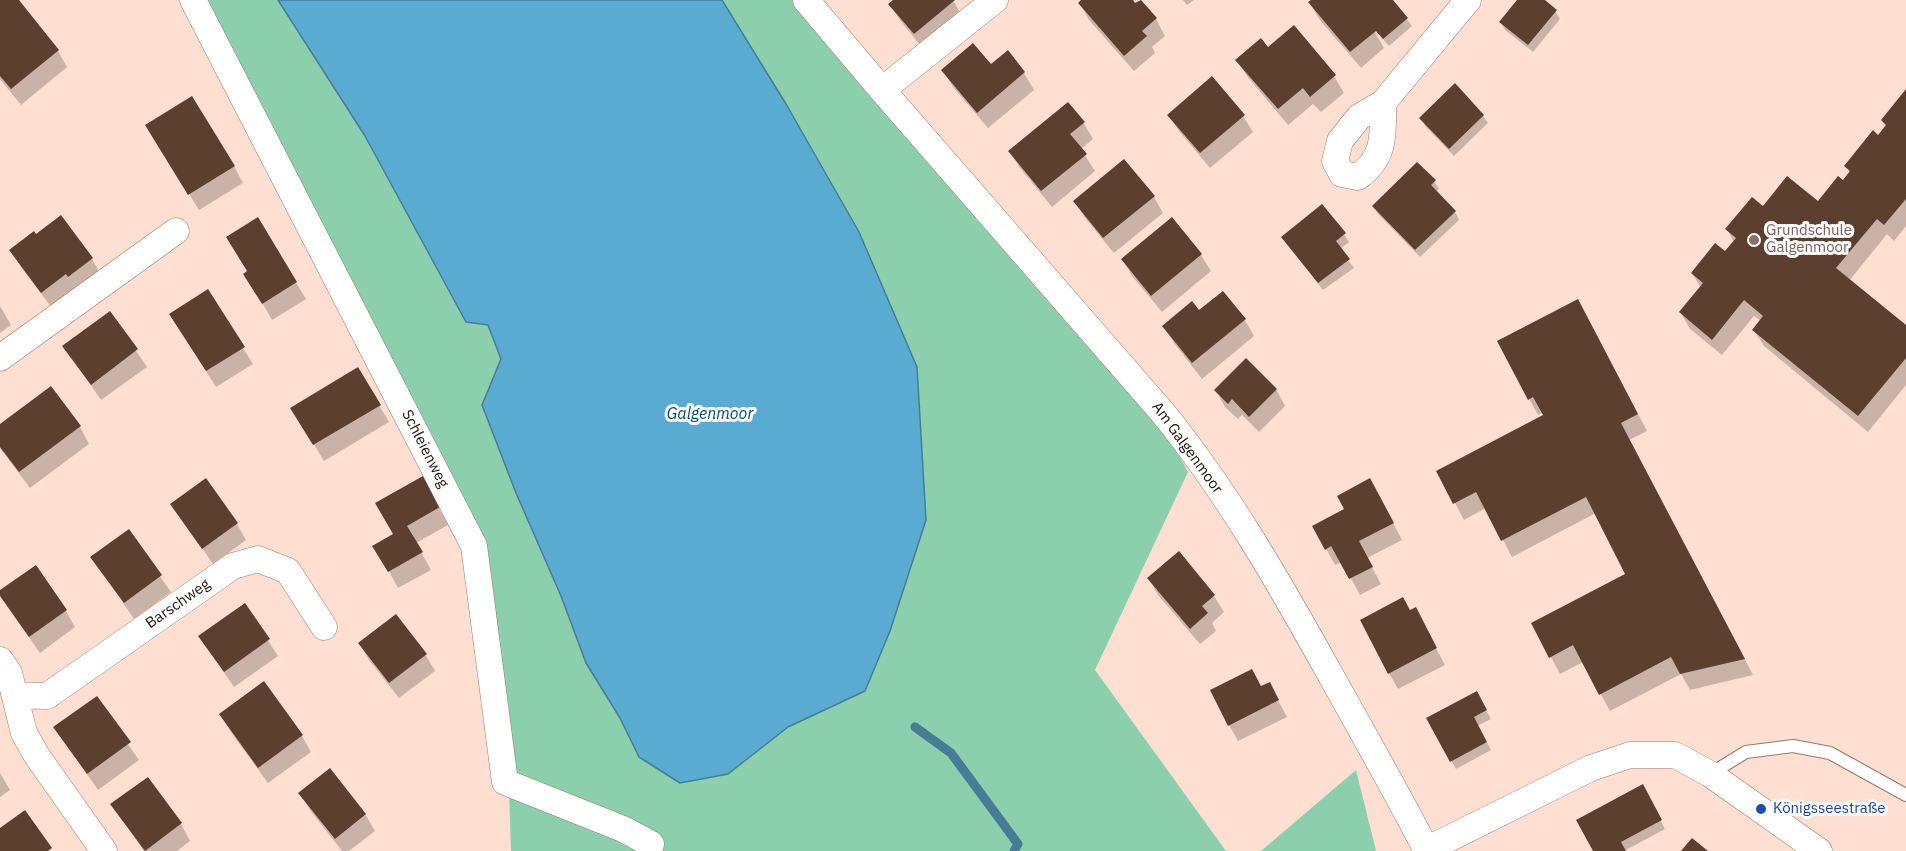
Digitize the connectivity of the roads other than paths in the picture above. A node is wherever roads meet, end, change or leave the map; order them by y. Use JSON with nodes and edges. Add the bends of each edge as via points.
{"nodes":[{"id":1,"x":193,"y":0,"type":"edge"},
{"id":2,"x":806,"y":0,"type":"edge"},
{"id":3,"x":995,"y":0,"type":"edge"},
{"id":4,"x":1468,"y":0,"type":"edge"},
{"id":5,"x":882,"y":90,"type":"junction"},
{"id":6,"x":1383,"y":103,"type":"dead end"},
{"id":7,"x":176,"y":231,"type":"dead end"},
{"id":8,"x":0,"y":358,"type":"edge"},
{"id":9,"x":324,"y":627,"type":"dead end"},
{"id":10,"x":0,"y":660,"type":"edge"},
{"id":11,"x":16,"y":695,"type":"junction"},
{"id":12,"x":1710,"y":774,"type":"junction"},
{"id":13,"x":1906,"y":795,"type":"edge"},
{"id":14,"x":651,"y":844,"type":"dead end"},
{"id":15,"x":104,"y":851,"type":"edge"},
{"id":16,"x":1426,"y":851,"type":"edge"},
{"id":17,"x":1819,"y":851,"type":"edge"}],
"edges":[{"from":1,"to":14,"type":"street","name":"Schleienweg","via":[[474,546],[505,782]]},
{"from":2,"to":5,"type":"street","name":"Am Galgenmoor"},
{"from":3,"to":5,"type":"street"},
{"from":4,"to":6,"type":"street"},
{"from":5,"to":16,"type":"street","name":"Am Galgenmoor","via":[[1199,459],[1291,603]]},
{"from":7,"to":8,"type":"street"},
{"from":9,"to":11,"type":"street","name":"Barschweg","via":[[288,571],[258,559],[233,566],[46,696]]},
{"from":10,"to":11,"type":"street"},
{"from":11,"to":15,"type":"street","via":[[24,733]]},
{"from":12,"to":13,"type":"lane","via":[[1746,752],[1793,746],[1830,753]]},
{"from":12,"to":16,"type":"street","via":[[1675,755],[1630,755],[1591,768]]},
{"from":12,"to":17,"type":"street"}]}
